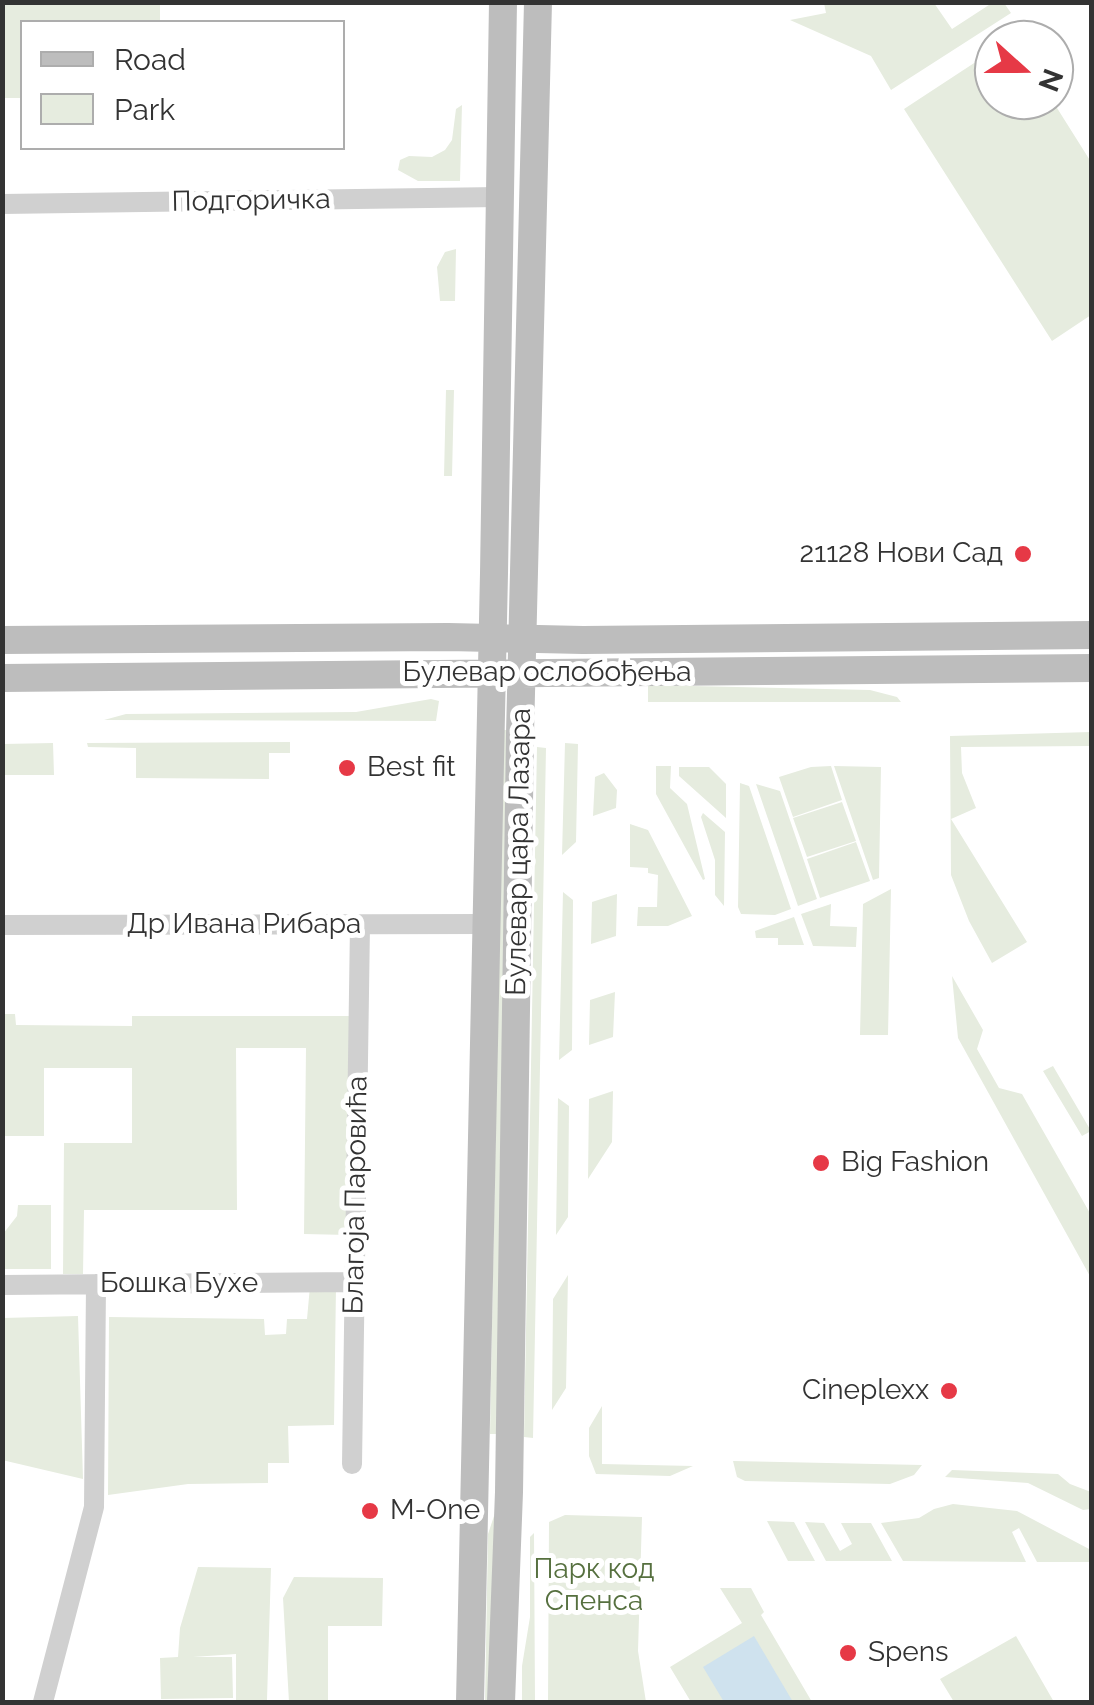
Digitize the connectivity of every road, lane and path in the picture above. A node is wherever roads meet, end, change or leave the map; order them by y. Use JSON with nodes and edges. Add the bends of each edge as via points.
{"nodes":[{"id":1,"x":503,"y":2,"type":"edge"},
{"id":2,"x":538,"y":2,"type":"edge"},
{"id":3,"x":499,"y":197,"type":"junction"},
{"id":4,"x":2,"y":204,"type":"edge"},
{"id":5,"x":1092,"y":635,"type":"edge"},
{"id":6,"x":492,"y":638,"type":"junction"},
{"id":7,"x":524,"y":638,"type":"junction"},
{"id":8,"x":2,"y":640,"type":"edge"},
{"id":9,"x":1092,"y":668,"type":"edge"},
{"id":10,"x":491,"y":673,"type":"junction"},
{"id":11,"x":523,"y":674,"type":"junction"},
{"id":12,"x":2,"y":678,"type":"edge"},
{"id":13,"x":486,"y":924,"type":"junction"},
{"id":14,"x":2,"y":925,"type":"edge"},
{"id":15,"x":360,"y":925,"type":"junction"},
{"id":16,"x":355,"y":1282,"type":"junction"},
{"id":17,"x":96,"y":1284,"type":"junction"},
{"id":18,"x":2,"y":1285,"type":"edge"},
{"id":19,"x":352,"y":1464,"type":"dead end"},
{"id":20,"x":504,"y":1652,"type":"junction"},
{"id":21,"x":43,"y":1702,"type":"edge"},
{"id":22,"x":470,"y":1702,"type":"edge"},
{"id":23,"x":502,"y":1702,"type":"edge"},
{"id":24,"x":515,"y":1702,"type":"edge"}],
"edges":[{"from":1,"to":3,"type":"main road","name":"Булевар цара Лазара"},
{"from":2,"to":7,"type":"main road","name":"Булевар цара Лазара"},
{"from":3,"to":4,"type":"street","name":"Подгоричка"},
{"from":3,"to":6,"type":"main road","name":"Булевар цара Лазара"},
{"from":5,"to":7,"type":"main road","name":"Булевар ослобођења"},
{"from":6,"to":7,"type":"main road","name":"Булевар ослобођења"},
{"from":6,"to":8,"type":"main road","name":"Булевар ослобођења"},
{"from":6,"to":10,"type":"main road","name":"Булевар цара Лазара"},
{"from":7,"to":11,"type":"main road","name":"Булевар цара Лазара"},
{"from":9,"to":11,"type":"main road","name":"Булевар ослобођења"},
{"from":10,"to":11,"type":"main road","name":"Булевар ослобођења"},
{"from":10,"to":12,"type":"main road","name":"Булевар ослобођења"},
{"from":10,"to":13,"type":"main road","name":"Булевар цара Лазара"},
{"from":11,"to":20,"type":"main road","name":"Булевар цара Лазара"},
{"from":13,"to":15,"type":"street","name":"Др Ивана Рибара"},
{"from":13,"to":22,"type":"main road","name":"Булевар цара Лазара"},
{"from":14,"to":15,"type":"street","name":"Др Ивана Рибара"},
{"from":15,"to":16,"type":"street","name":"Благоја Паровића"},
{"from":16,"to":17,"type":"street","name":"Бошка Бухе"},
{"from":16,"to":19,"type":"street","name":"Благоја Паровића"},
{"from":17,"to":18,"type":"street","name":"Бошка Бухе"},
{"from":17,"to":21,"type":"street","via":[[94,1507]]},
{"from":20,"to":23,"type":"main road","name":"Булевар цара Лазара"},
{"from":20,"to":24,"type":"main road"}]}
